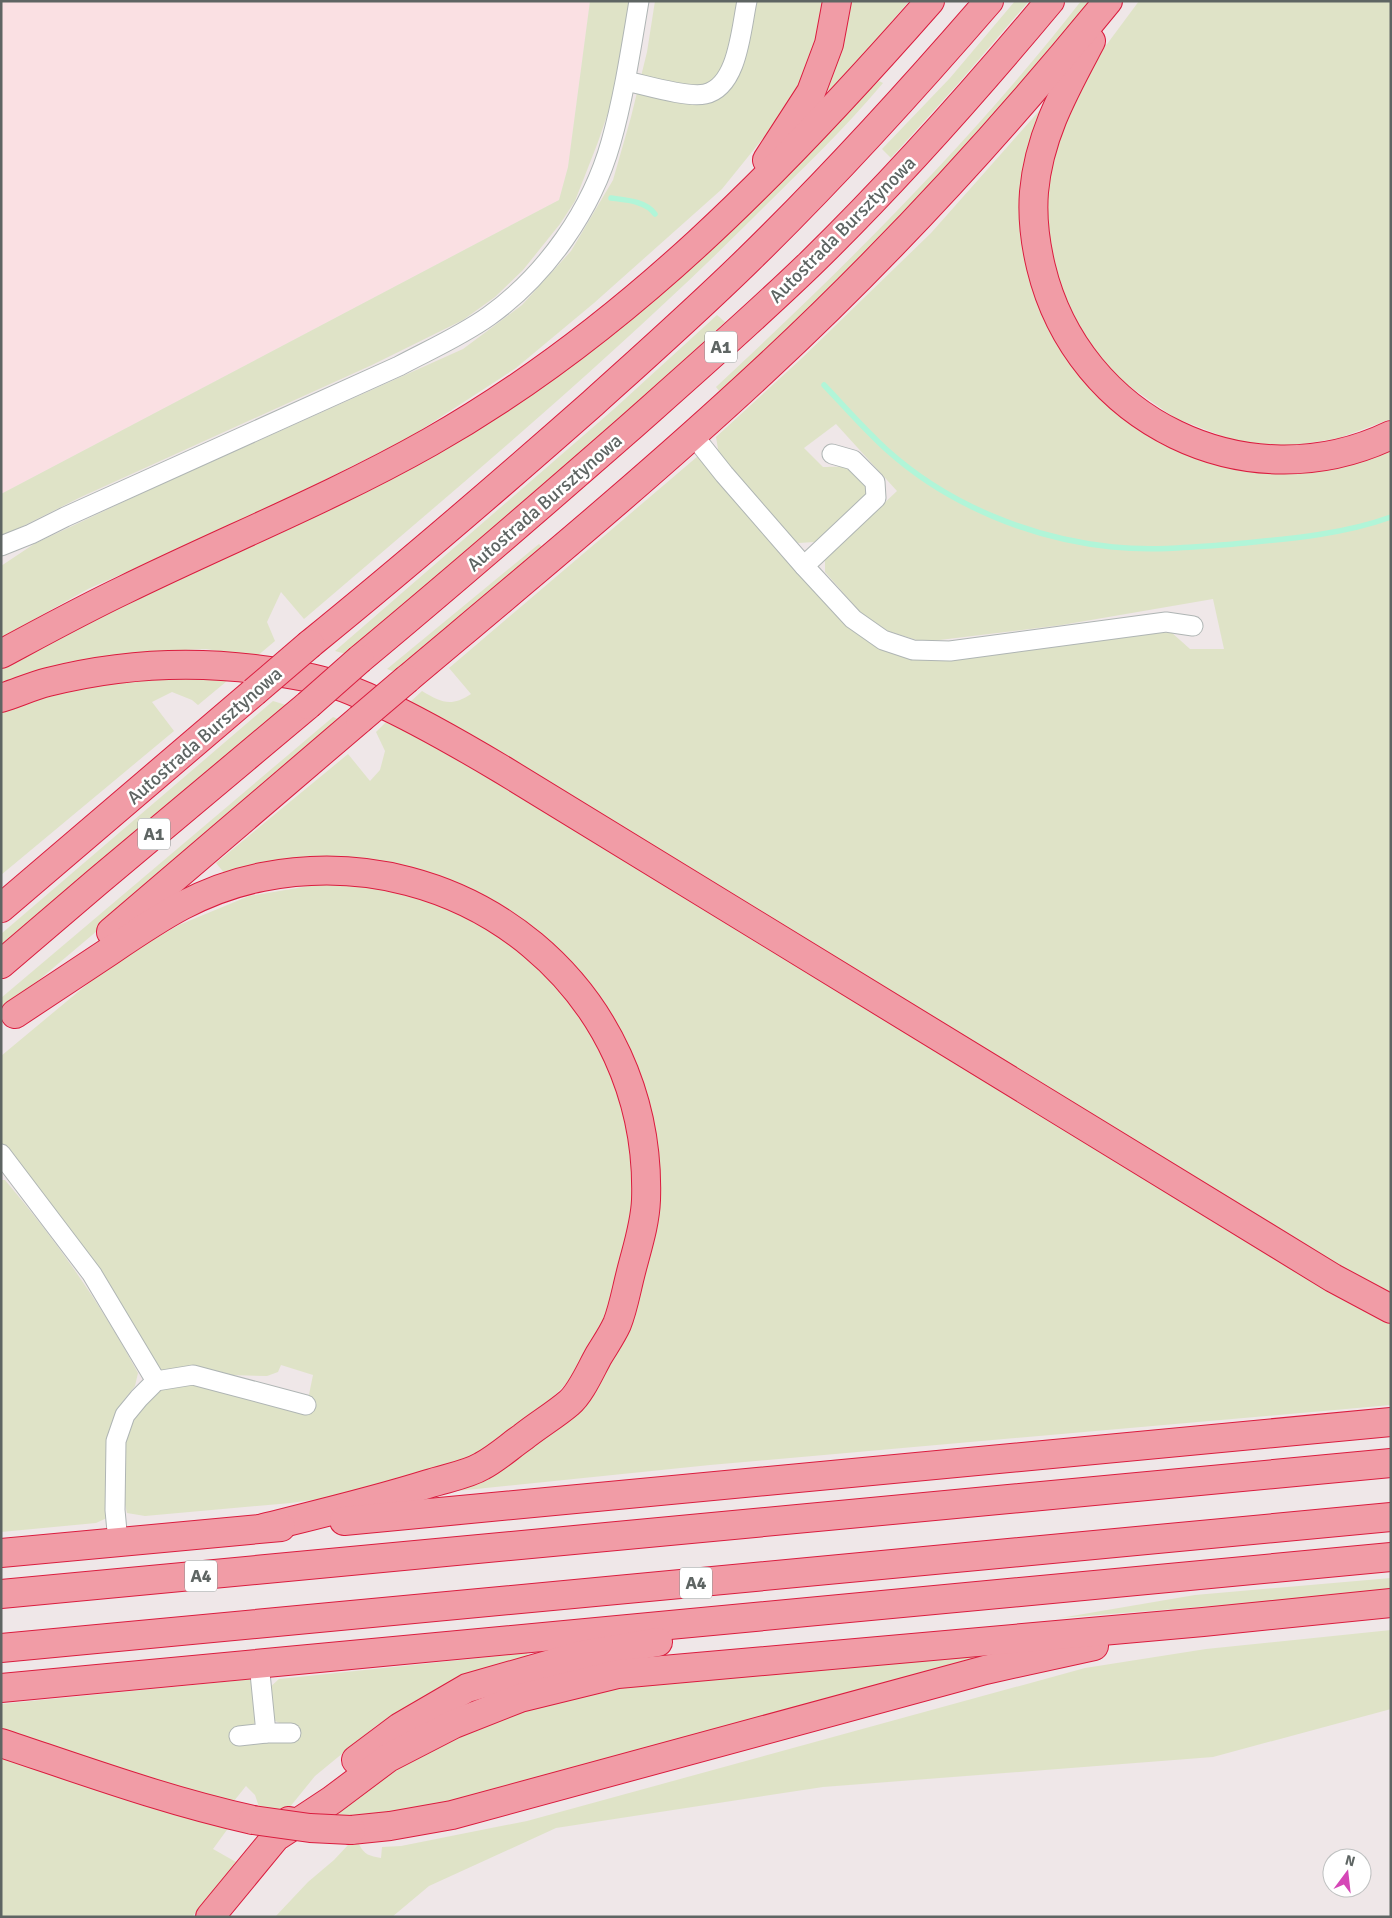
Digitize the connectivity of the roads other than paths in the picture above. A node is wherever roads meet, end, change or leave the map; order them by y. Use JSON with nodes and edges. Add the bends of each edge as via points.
{"nodes":[{"id":1,"x":640,"y":1,"type":"edge"},
{"id":2,"x":747,"y":1,"type":"edge"},
{"id":3,"x":837,"y":1,"type":"edge"},
{"id":4,"x":930,"y":1,"type":"edge"},
{"id":5,"x":989,"y":1,"type":"edge"},
{"id":6,"x":1050,"y":1,"type":"edge"},
{"id":7,"x":1110,"y":1,"type":"edge"},
{"id":8,"x":626,"y":81,"type":"junction"},
{"id":9,"x":736,"y":208,"type":"junction"},
{"id":10,"x":693,"y":435,"type":"junction"},
{"id":11,"x":1391,"y":435,"type":"edge"},
{"id":12,"x":832,"y":454,"type":"dead end"},
{"id":13,"x":31,"y":534,"type":"junction"},
{"id":14,"x":1,"y":546,"type":"edge"},
{"id":15,"x":1,"y":557,"type":"edge"},
{"id":16,"x":804,"y":566,"type":"junction"},
{"id":17,"x":1193,"y":626,"type":"dead end"},
{"id":18,"x":1,"y":654,"type":"edge"},
{"id":19,"x":1,"y":698,"type":"edge"},
{"id":20,"x":1,"y":908,"type":"edge"},
{"id":21,"x":1,"y":964,"type":"edge"},
{"id":22,"x":8,"y":1020,"type":"edge"},
{"id":23,"x":1,"y":1154,"type":"edge"},
{"id":24,"x":1391,"y":1309,"type":"edge"},
{"id":25,"x":156,"y":1381,"type":"junction"},
{"id":26,"x":306,"y":1405,"type":"dead end"},
{"id":27,"x":1391,"y":1422,"type":"edge"},
{"id":28,"x":1391,"y":1463,"type":"edge"},
{"id":29,"x":1391,"y":1517,"type":"edge"},
{"id":30,"x":264,"y":1528,"type":"junction"},
{"id":31,"x":118,"y":1542,"type":"junction"},
{"id":32,"x":1,"y":1553,"type":"edge"},
{"id":33,"x":1391,"y":1557,"type":"edge"},
{"id":34,"x":1,"y":1594,"type":"edge"},
{"id":35,"x":1391,"y":1603,"type":"edge"},
{"id":36,"x":826,"y":1610,"type":"junction"},
{"id":37,"x":1203,"y":1622,"type":"junction"},
{"id":38,"x":1,"y":1648,"type":"edge"},
{"id":39,"x":259,"y":1663,"type":"junction"},
{"id":40,"x":1,"y":1688,"type":"edge"},
{"id":41,"x":266,"y":1733,"type":"junction"},
{"id":42,"x":291,"y":1733,"type":"dead end"},
{"id":43,"x":239,"y":1736,"type":"dead end"},
{"id":44,"x":1,"y":1743,"type":"edge"},
{"id":45,"x":275,"y":1837,"type":"junction"},
{"id":46,"x":210,"y":1917,"type":"edge"}],
"edges":[{"from":1,"to":8,"type":"street"},
{"from":2,"to":8,"type":"street","via":[[730,75],[720,86],[705,94],[689,94]]},
{"from":3,"to":9,"type":"highway","via":[[829,44],[811,92]]},
{"from":4,"to":9,"type":"highway","via":[[853,88]]},
{"from":5,"to":20,"type":"highway","name":"Autostrada Bursztynowa","number":"A1","bridge":true,"via":[[844,163],[654,347],[493,491]]},
{"from":6,"to":21,"type":"highway","name":"Autostrada Bursztynowa","number":"A1","bridge":true,"via":[[912,159],[742,328],[479,560]]},
{"from":7,"to":10,"type":"highway","via":[[942,193],[812,324]]},
{"from":7,"to":11,"type":"highway","via":[[1048,127],[1034,193],[1035,232],[1045,283],[1056,313],[1079,354],[1116,396],[1142,416],[1191,442],[1233,454],[1276,459],[1330,455]]},
{"from":8,"to":13,"type":"street","via":[[610,143],[583,207],[559,246],[529,282],[489,316],[399,366]]},
{"from":9,"to":18,"type":"highway","via":[[625,308],[504,396],[431,442],[285,516],[123,590]]},
{"from":10,"to":16,"type":"street"},
{"from":10,"to":22,"type":"highway","bridge":true},
{"from":12,"to":16,"type":"street","via":[[859,465],[875,482],[876,498]]},
{"from":13,"to":14,"type":"street"},
{"from":13,"to":15,"type":"street"},
{"from":16,"to":17,"type":"street","via":[[853,619],[884,640],[913,650],[950,650],[1166,622]]},
{"from":19,"to":24,"type":"highway","via":[[46,682],[88,673],[179,663],[292,674],[331,683],[386,706],[468,748],[1333,1278]]},
{"from":22,"to":30,"type":"highway","via":[[185,903],[244,881],[333,871],[377,874],[410,881],[432,887],[482,910],[552,963],[584,999],[609,1038],[636,1109],[642,1140],[646,1198],[644,1221],[617,1324],[572,1400],[480,1468]]},
{"from":23,"to":25,"type":"street","via":[[92,1274]]},
{"from":25,"to":26,"type":"street","via":[[193,1375]]},
{"from":25,"to":31,"type":"street","via":[[125,1415],[116,1441]]},
{"from":27,"to":30,"type":"highway"},
{"from":28,"to":34,"type":"highway","number":"A4"},
{"from":29,"to":38,"type":"highway","number":"A4"},
{"from":30,"to":31,"type":"highway"},
{"from":31,"to":32,"type":"highway"},
{"from":33,"to":36,"type":"highway"},
{"from":35,"to":37,"type":"highway"},
{"from":36,"to":39,"type":"highway"},
{"from":36,"to":45,"type":"highway","via":[[688,1638],[582,1655],[467,1688],[367,1750],[324,1786]]},
{"from":37,"to":44,"type":"highway","bridge":true,"via":[[985,1670],[452,1815],[351,1830],[253,1820],[204,1809]]},
{"from":37,"to":45,"type":"highway","via":[[618,1674],[520,1698],[454,1724],[388,1758]]},
{"from":39,"to":40,"type":"highway"},
{"from":39,"to":41,"type":"street"},
{"from":41,"to":42,"type":"street"},
{"from":41,"to":43,"type":"street"},
{"from":45,"to":46,"type":"highway"}]}
